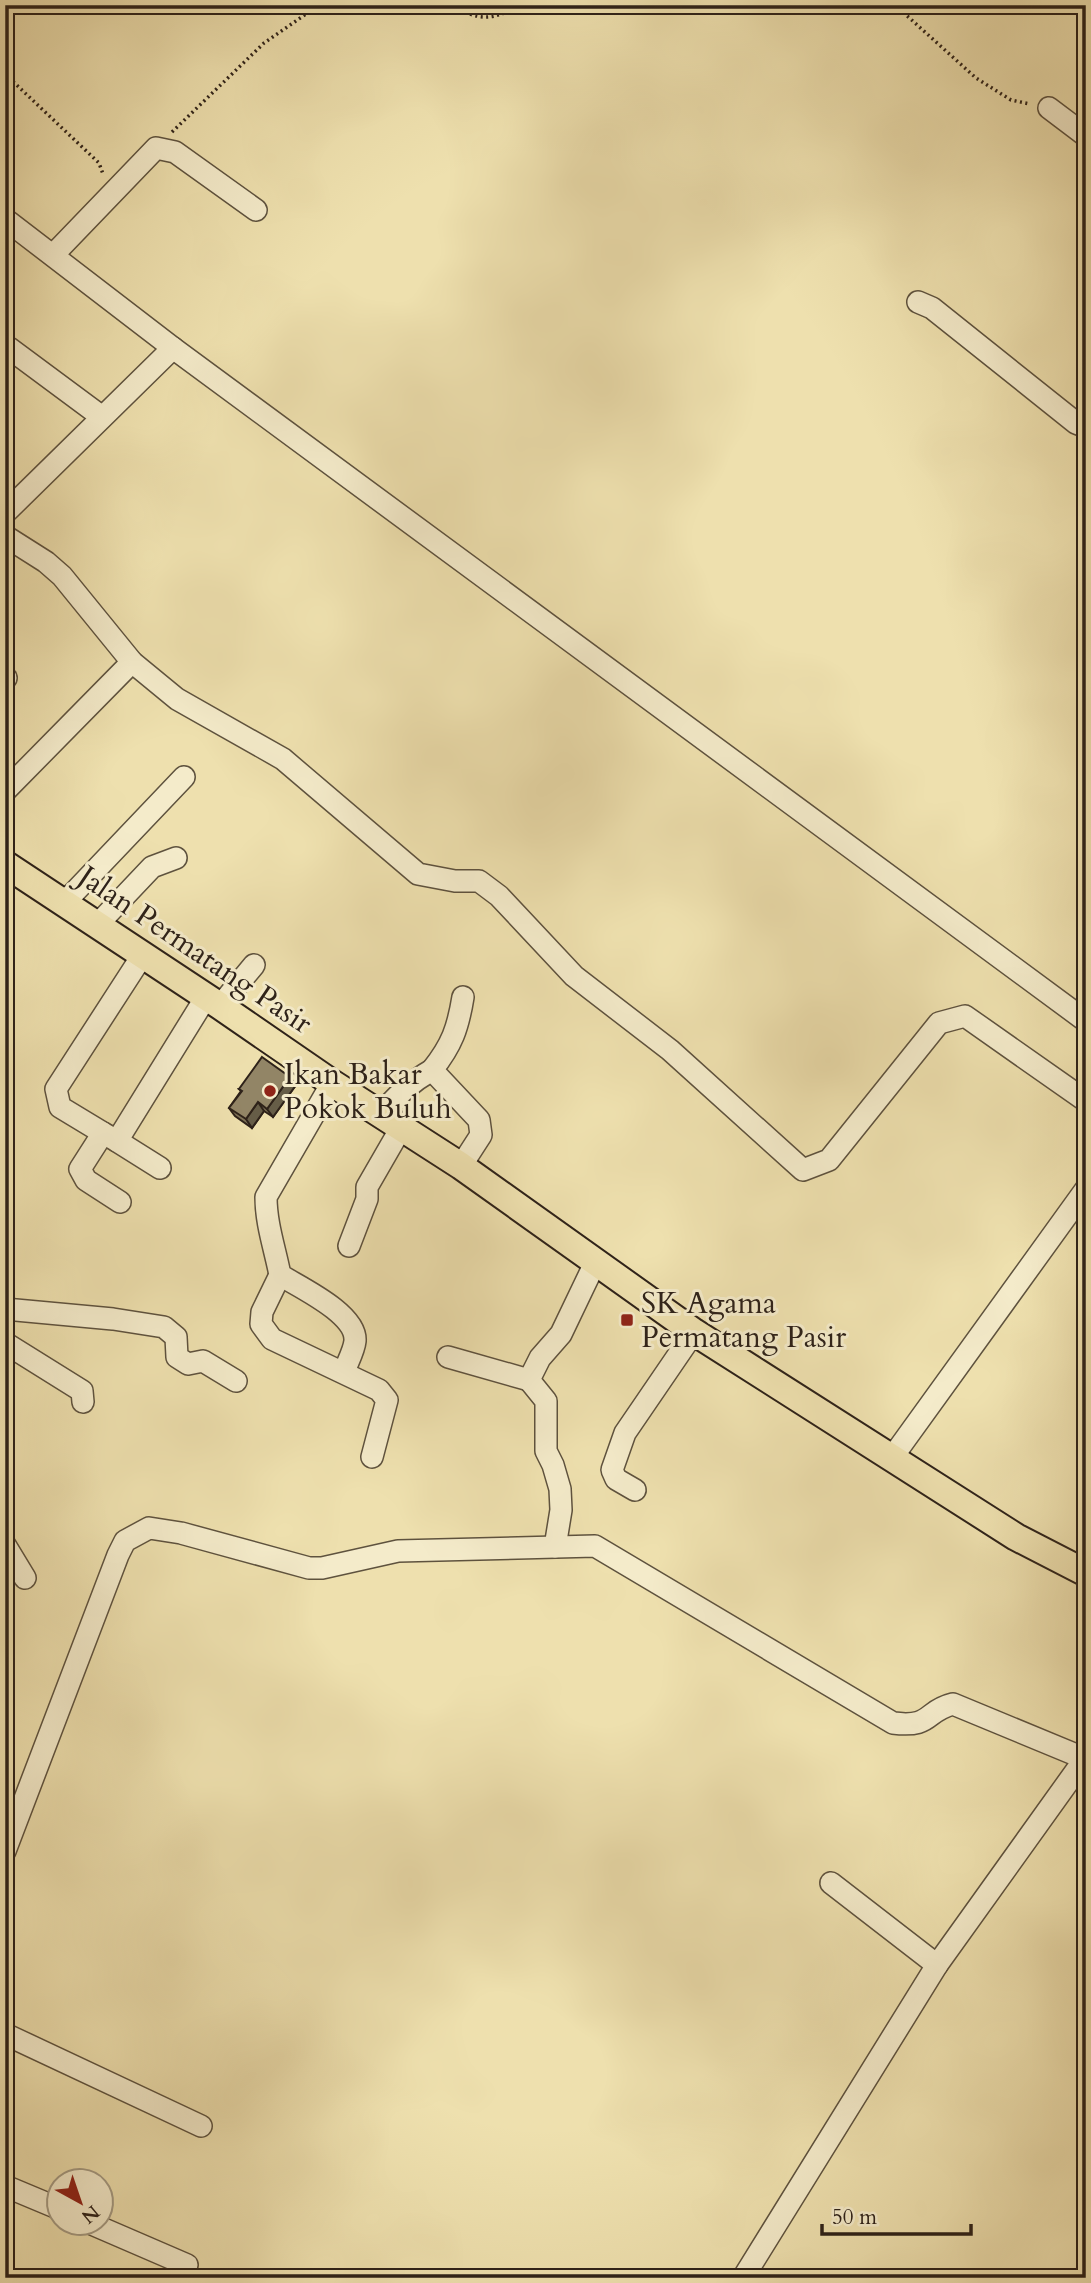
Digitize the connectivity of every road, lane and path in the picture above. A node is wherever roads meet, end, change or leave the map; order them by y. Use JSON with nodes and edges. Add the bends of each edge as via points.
{"nodes":[{"id":1,"x":319,"y":5,"type":"edge"},
{"id":2,"x":450,"y":5,"type":"edge"},
{"id":3,"x":522,"y":5,"type":"edge"},
{"id":4,"x":541,"y":5,"type":"edge"},
{"id":5,"x":608,"y":5,"type":"edge"},
{"id":6,"x":895,"y":5,"type":"edge"},
{"id":7,"x":5,"y":74,"type":"edge"},
{"id":8,"x":1049,"y":108,"type":"joint"},
{"id":9,"x":1086,"y":136,"type":"edge"},
{"id":10,"x":156,"y":148,"type":"junction"},
{"id":11,"x":109,"y":196,"type":"junction"},
{"id":12,"x":256,"y":210,"type":"dead end"},
{"id":13,"x":5,"y":219,"type":"edge"},
{"id":14,"x":53,"y":256,"type":"junction"},
{"id":15,"x":918,"y":302,"type":"dead end"},
{"id":16,"x":9,"y":348,"type":"dead end"},
{"id":17,"x":173,"y":348,"type":"junction"},
{"id":18,"x":102,"y":417,"type":"junction"},
{"id":19,"x":1086,"y":427,"type":"edge"},
{"id":20,"x":5,"y":513,"type":"edge"},
{"id":21,"x":5,"y":537,"type":"edge"},
{"id":22,"x":132,"y":662,"type":"junction"},
{"id":23,"x":184,"y":776,"type":"dead end"},
{"id":24,"x":5,"y":791,"type":"edge"},
{"id":25,"x":176,"y":858,"type":"dead end"},
{"id":26,"x":5,"y":864,"type":"edge"},
{"id":27,"x":65,"y":902,"type":"junction"},
{"id":28,"x":98,"y":924,"type":"junction"},
{"id":29,"x":142,"y":956,"type":"junction"},
{"id":30,"x":254,"y":965,"type":"dead end"},
{"id":31,"x":463,"y":997,"type":"dead end"},
{"id":32,"x":213,"y":1001,"type":"junction"},
{"id":33,"x":1086,"y":1021,"type":"edge"},
{"id":34,"x":432,"y":1070,"type":"junction"},
{"id":35,"x":332,"y":1083,"type":"junction"},
{"id":36,"x":1086,"y":1101,"type":"edge"},
{"id":37,"x":391,"y":1121,"type":"junction"},
{"id":38,"x":110,"y":1137,"type":"junction"},
{"id":39,"x":461,"y":1166,"type":"junction"},
{"id":40,"x":160,"y":1168,"type":"dead end"},
{"id":41,"x":1086,"y":1189,"type":"edge"},
{"id":42,"x":120,"y":1202,"type":"dead end"},
{"id":43,"x":349,"y":1246,"type":"dead end"},
{"id":44,"x":595,"y":1263,"type":"junction"},
{"id":45,"x":281,"y":1275,"type":"junction"},
{"id":46,"x":5,"y":1309,"type":"edge"},
{"id":47,"x":694,"y":1332,"type":"junction"},
{"id":48,"x":5,"y":1343,"type":"edge"},
{"id":49,"x":447,"y":1357,"type":"dead end"},
{"id":50,"x":344,"y":1372,"type":"junction"},
{"id":51,"x":529,"y":1380,"type":"junction"},
{"id":52,"x":236,"y":1381,"type":"dead end"},
{"id":53,"x":83,"y":1402,"type":"dead end"},
{"id":54,"x":372,"y":1457,"type":"dead end"},
{"id":55,"x":891,"y":1459,"type":"junction"},
{"id":56,"x":635,"y":1490,"type":"dead end"},
{"id":57,"x":5,"y":1545,"type":"edge"},
{"id":58,"x":555,"y":1547,"type":"junction"},
{"id":59,"x":1086,"y":1573,"type":"edge"},
{"id":60,"x":25,"y":1578,"type":"dead end"},
{"id":61,"x":1085,"y":1758,"type":"edge"},
{"id":62,"x":5,"y":1851,"type":"edge"},
{"id":63,"x":831,"y":1883,"type":"dead end"},
{"id":64,"x":937,"y":1965,"type":"junction"},
{"id":65,"x":5,"y":2034,"type":"edge"},
{"id":66,"x":201,"y":2126,"type":"dead end"},
{"id":67,"x":5,"y":2186,"type":"edge"},
{"id":68,"x":46,"y":2203,"type":"edge"},
{"id":69,"x":116,"y":2234,"type":"edge"},
{"id":70,"x":187,"y":2265,"type":"dead end"},
{"id":71,"x":743,"y":2278,"type":"edge"}],
"edges":[{"from":1,"to":10,"type":"path","via":[[264,43]]},
{"from":2,"to":3,"type":"path","via":[[478,18],[499,17]]},
{"from":4,"to":5,"type":"path","via":[[583,13]]},
{"from":6,"to":8,"type":"path","via":[[976,78],[1011,100]]},
{"from":7,"to":11,"type":"path","via":[[99,163]]},
{"from":8,"to":9,"type":"street"},
{"from":10,"to":11,"type":"street"},
{"from":10,"to":12,"type":"street","via":[[175,152]]},
{"from":11,"to":14,"type":"street"},
{"from":13,"to":14,"type":"street"},
{"from":14,"to":17,"type":"street"},
{"from":15,"to":19,"type":"street","via":[[932,308]]},
{"from":16,"to":18,"type":"street"},
{"from":17,"to":18,"type":"street"},
{"from":17,"to":33,"type":"street"},
{"from":18,"to":20,"type":"street"},
{"from":21,"to":22,"type":"street","via":[[62,576]]},
{"from":22,"to":24,"type":"street"},
{"from":22,"to":36,"type":"street","via":[[177,699],[283,759],[418,874],[479,881],[489,888],[574,976],[670,1050],[803,1170],[829,1160],[939,1023],[965,1016]]},
{"from":23,"to":27,"type":"street"},
{"from":25,"to":28,"type":"street","via":[[152,867]]},
{"from":26,"to":27,"type":"main road","name":"Jalan Permatang Pasir"},
{"from":27,"to":28,"type":"main road","name":"Jalan Permatang Pasir"},
{"from":28,"to":29,"type":"main road","name":"Jalan Permatang Pasir"},
{"from":29,"to":32,"type":"main road","name":"Jalan Permatang Pasir"},
{"from":29,"to":38,"type":"street","via":[[56,1088],[60,1107]]},
{"from":30,"to":32,"type":"street"},
{"from":31,"to":34,"type":"street","via":[[458,1027],[447,1052]]},
{"from":32,"to":35,"type":"main road","name":"Jalan Permatang Pasir"},
{"from":32,"to":38,"type":"street"},
{"from":34,"to":37,"type":"street","via":[[396,1096]]},
{"from":34,"to":39,"type":"street","via":[[479,1120],[481,1135]]},
{"from":35,"to":37,"type":"main road","name":"Jalan Permatang Pasir"},
{"from":35,"to":45,"type":"street","via":[[266,1197],[266,1218]]},
{"from":37,"to":39,"type":"main road","name":"Jalan Permatang Pasir"},
{"from":37,"to":43,"type":"street"},
{"from":38,"to":40,"type":"street"},
{"from":38,"to":42,"type":"street","via":[[80,1169],[86,1180]]},
{"from":39,"to":44,"type":"main road","name":"Jalan Permatang Pasir"},
{"from":41,"to":55,"type":"street"},
{"from":44,"to":47,"type":"main road","name":"Jalan Permatang Pasir"},
{"from":44,"to":51,"type":"street","via":[[561,1334]]},
{"from":45,"to":50,"type":"street","via":[[340,1313],[353,1327],[355,1342]]},
{"from":45,"to":50,"type":"street","via":[[262,1312],[261,1324],[272,1339]]},
{"from":46,"to":52,"type":"street","via":[[164,1327],[176,1337],[177,1357],[188,1364],[202,1361]]},
{"from":47,"to":55,"type":"main road","name":"Jalan Permatang Pasir"},
{"from":47,"to":56,"type":"street","via":[[625,1433],[612,1470],[616,1479]]},
{"from":48,"to":53,"type":"street","via":[[82,1391]]},
{"from":49,"to":51,"type":"street"},
{"from":50,"to":54,"type":"street","via":[[379,1390],[387,1400]]},
{"from":51,"to":58,"type":"street","via":[[546,1401],[545,1451],[560,1489]]},
{"from":55,"to":59,"type":"main road","name":"Jalan Permatang Pasir","via":[[1016,1537]]},
{"from":57,"to":60,"type":"street"},
{"from":58,"to":61,"type":"street","via":[[595,1546],[894,1723],[913,1726],[953,1704]]},
{"from":58,"to":62,"type":"street","via":[[398,1551],[309,1568],[149,1528],[125,1541]]},
{"from":61,"to":64,"type":"street"},
{"from":63,"to":64,"type":"street"},
{"from":64,"to":71,"type":"street"},
{"from":65,"to":66,"type":"street"},
{"from":67,"to":68,"type":"street"},
{"from":69,"to":70,"type":"street"}]}
